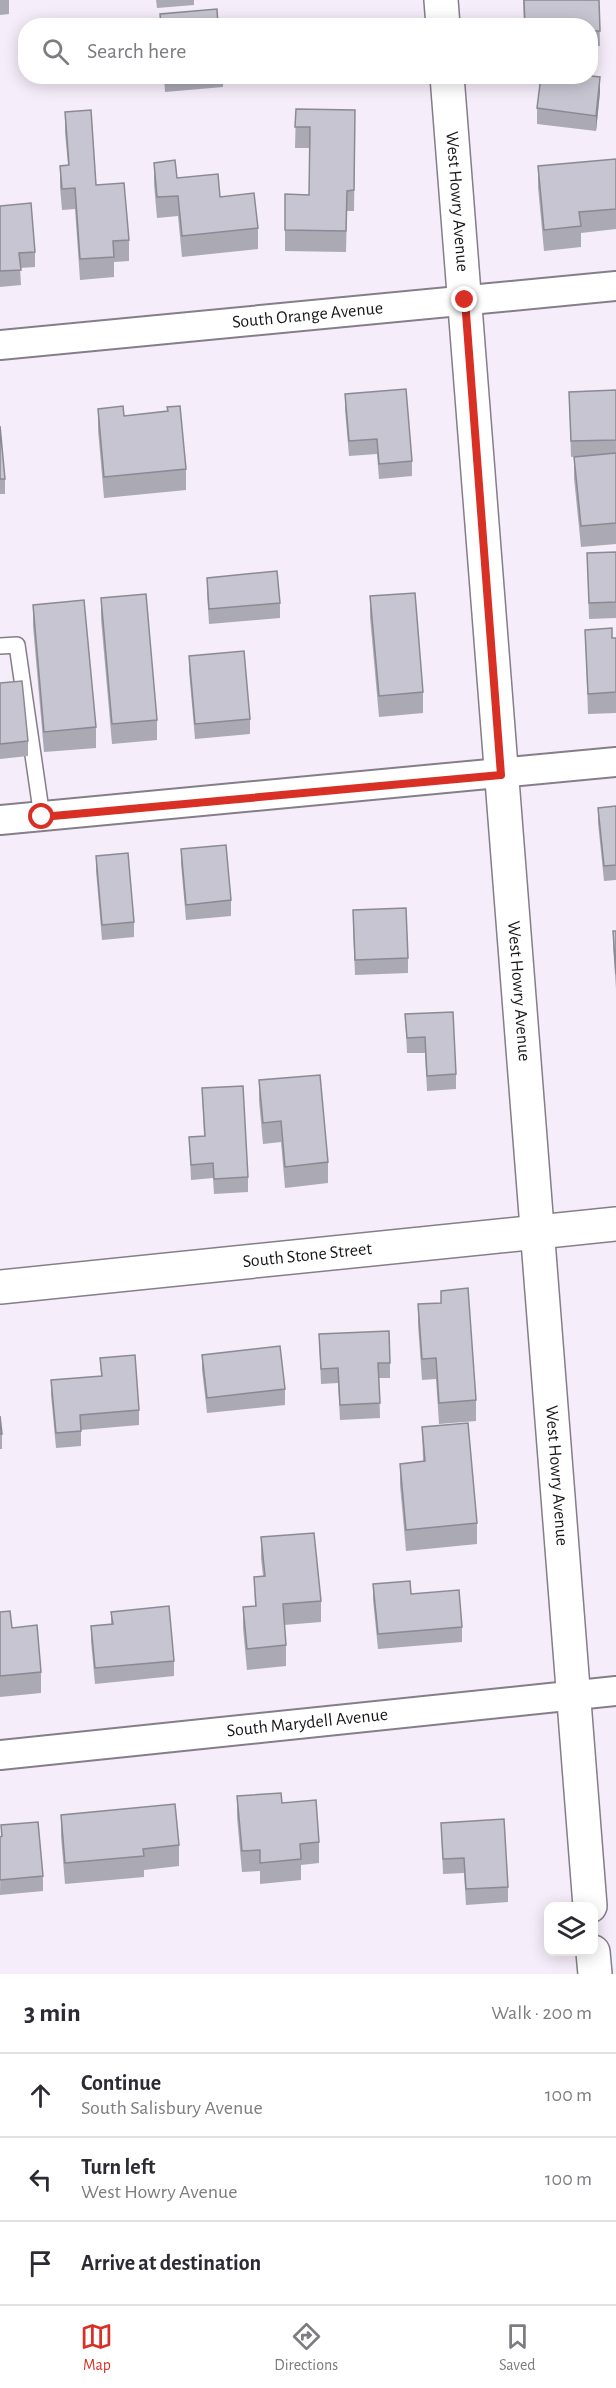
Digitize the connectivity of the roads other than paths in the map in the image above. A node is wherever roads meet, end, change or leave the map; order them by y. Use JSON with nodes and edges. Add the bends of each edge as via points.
{"nodes":[{"id":1,"x":441,"y":0,"type":"edge"},
{"id":2,"x":442,"y":18,"type":"edge"},
{"id":3,"x":448,"y":84,"type":"edge"},
{"id":4,"x":616,"y":286,"type":"edge"},
{"id":5,"x":465,"y":300,"type":"junction"},
{"id":6,"x":0,"y":345,"type":"edge"},
{"id":7,"x":0,"y":646,"type":"edge"},
{"id":8,"x":616,"y":762,"type":"edge"},
{"id":9,"x":501,"y":775,"type":"junction"},
{"id":10,"x":42,"y":817,"type":"junction"},
{"id":11,"x":0,"y":820,"type":"edge"},
{"id":12,"x":616,"y":1224,"type":"edge"},
{"id":13,"x":536,"y":1232,"type":"junction"},
{"id":14,"x":0,"y":1287,"type":"edge"},
{"id":15,"x":616,"y":1691,"type":"edge"},
{"id":16,"x":573,"y":1695,"type":"junction"},
{"id":17,"x":0,"y":1755,"type":"edge"},
{"id":18,"x":590,"y":1902,"type":"edge"},
{"id":19,"x":593,"y":1956,"type":"edge"},
{"id":20,"x":595,"y":1974,"type":"edge"}],
"edges":[{"from":1,"to":2,"type":"street"},
{"from":3,"to":5,"type":"street","name":"West Howry Avenue"},
{"from":4,"to":5,"type":"street","name":"South Orange Avenue"},
{"from":5,"to":6,"type":"street","name":"South Orange Avenue"},
{"from":5,"to":9,"type":"street","name":"West Howry Avenue"},
{"from":7,"to":10,"type":"lane","via":[[17,645]]},
{"from":8,"to":9,"type":"street"},
{"from":9,"to":10,"type":"street"},
{"from":9,"to":13,"type":"street","name":"West Howry Avenue"},
{"from":10,"to":11,"type":"street"},
{"from":12,"to":13,"type":"street","name":"South Stone Street"},
{"from":13,"to":14,"type":"street","name":"South Stone Street"},
{"from":13,"to":16,"type":"street","name":"West Howry Avenue"},
{"from":15,"to":16,"type":"street","name":"South Marydell Avenue"},
{"from":16,"to":17,"type":"street","name":"South Marydell Avenue"},
{"from":16,"to":18,"type":"street","name":"West Howry Avenue"},
{"from":19,"to":20,"type":"street"}]}
